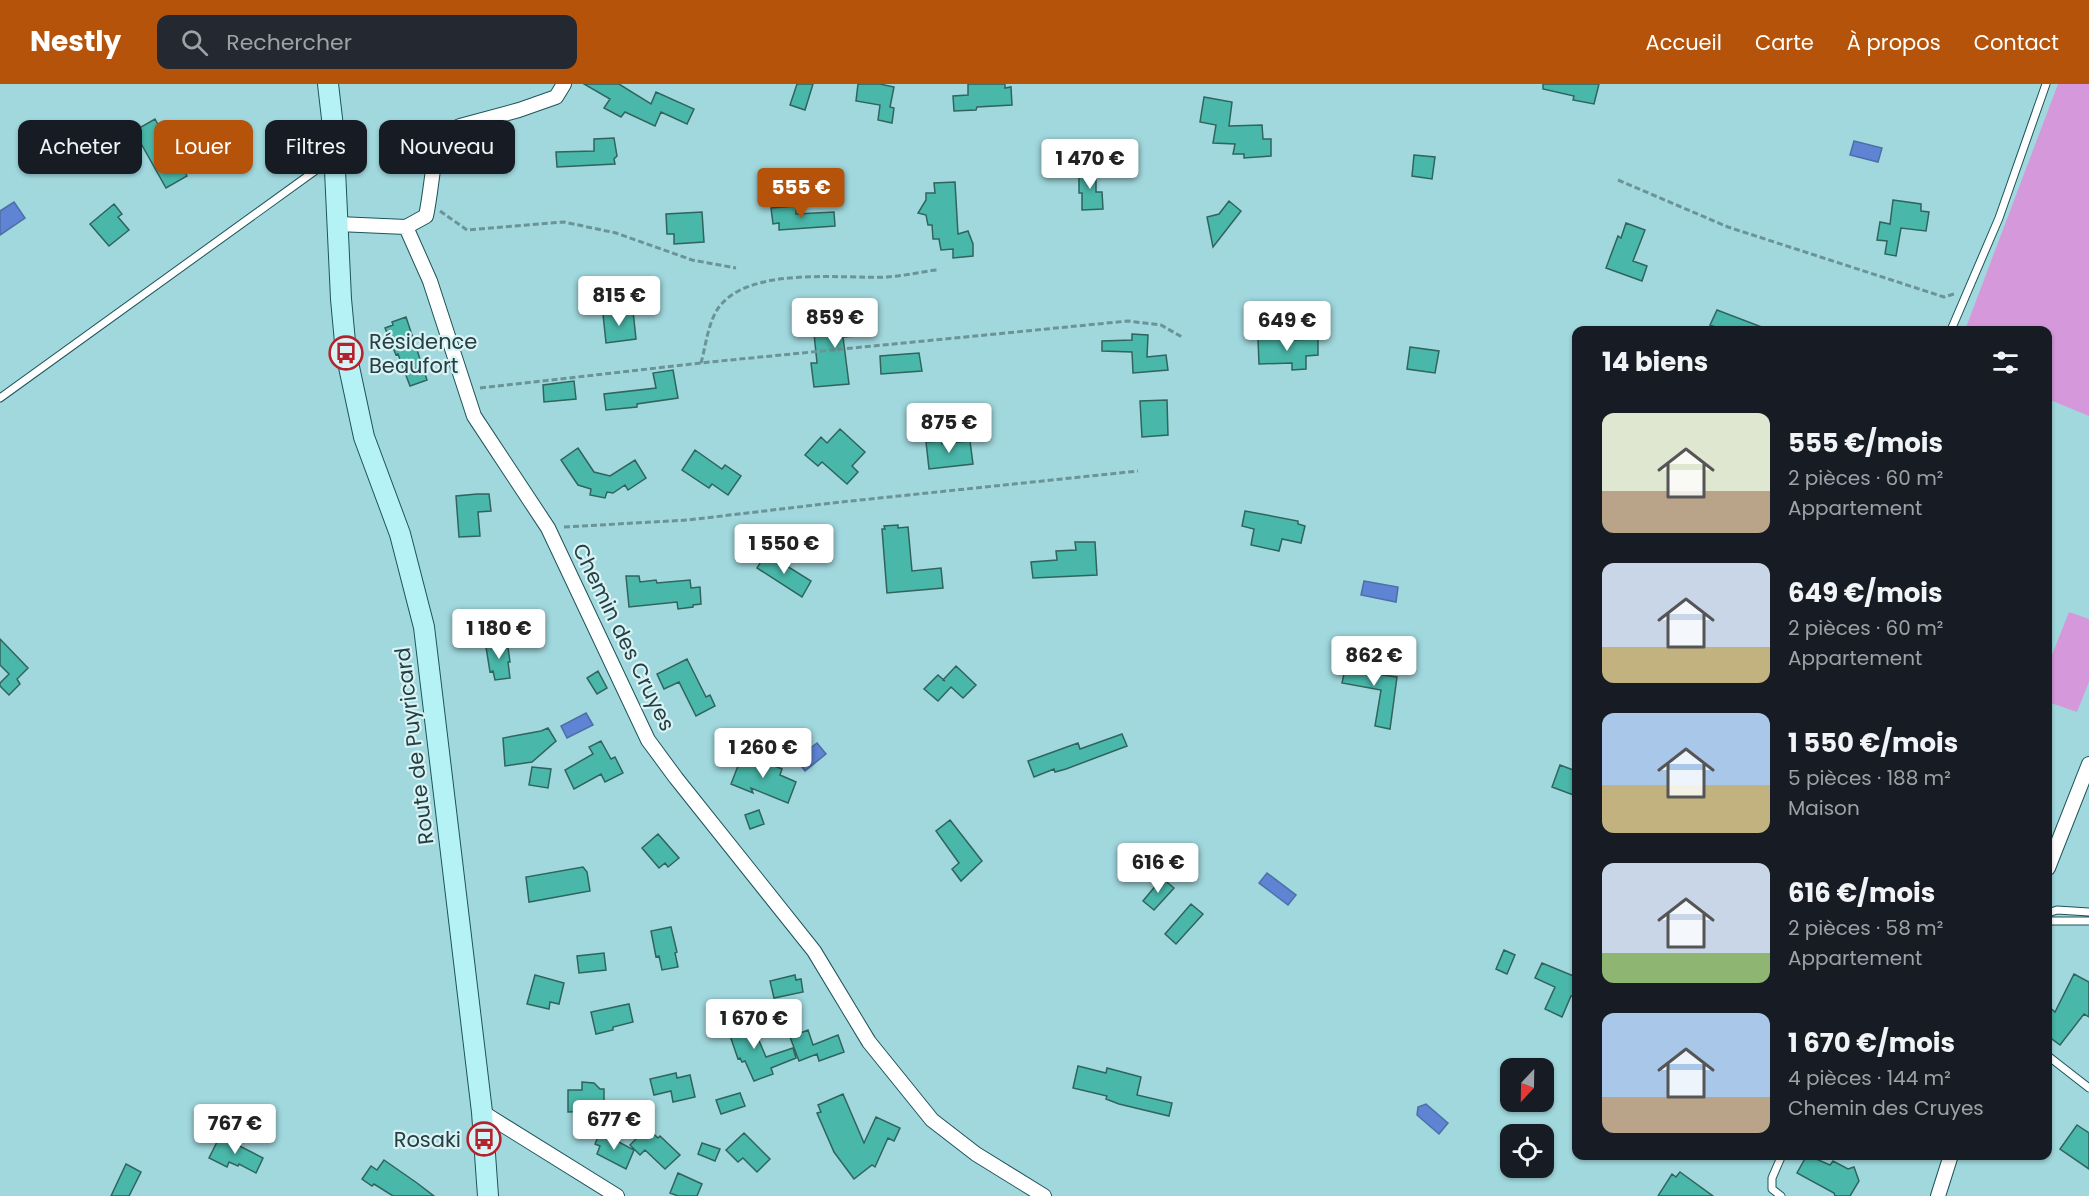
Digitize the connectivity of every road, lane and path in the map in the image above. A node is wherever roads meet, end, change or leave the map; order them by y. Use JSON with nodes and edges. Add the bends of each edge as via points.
{"nodes":[{"id":1,"x":328,"y":84,"type":"edge"},
{"id":2,"x":564,"y":84,"type":"edge"},
{"id":3,"x":2046,"y":84,"type":"edge"},
{"id":4,"x":331,"y":120,"type":"edge"},
{"id":5,"x":311,"y":174,"type":"edge"},
{"id":6,"x":336,"y":174,"type":"edge"},
{"id":7,"x":1618,"y":180,"type":"dead end"},
{"id":8,"x":429,"y":202,"type":"junction"},
{"id":9,"x":338,"y":224,"type":"junction"},
{"id":10,"x":406,"y":227,"type":"junction"},
{"id":11,"x":736,"y":268,"type":"dead end"},
{"id":12,"x":937,"y":270,"type":"dead end"},
{"id":13,"x":1968,"y":291,"type":"junction"},
{"id":14,"x":1953,"y":326,"type":"edge"},
{"id":15,"x":1182,"y":337,"type":"dead end"},
{"id":16,"x":701,"y":363,"type":"junction"},
{"id":17,"x":465,"y":388,"type":"junction"},
{"id":18,"x":0,"y":398,"type":"edge"},
{"id":19,"x":1138,"y":471,"type":"dead end"},
{"id":20,"x":548,"y":528,"type":"junction"},
{"id":21,"x":2089,"y":764,"type":"edge"},
{"id":22,"x":2052,"y":858,"type":"edge"},
{"id":23,"x":2052,"y":912,"type":"edge"},
{"id":24,"x":2089,"y":912,"type":"edge"},
{"id":25,"x":2052,"y":921,"type":"edge"},
{"id":26,"x":2089,"y":921,"type":"edge"},
{"id":27,"x":2052,"y":1059,"type":"edge"},
{"id":28,"x":2089,"y":1088,"type":"edge"},
{"id":29,"x":482,"y":1112,"type":"junction"},
{"id":30,"x":1780,"y":1160,"type":"edge"},
{"id":31,"x":1949,"y":1160,"type":"edge"},
{"id":32,"x":488,"y":1196,"type":"edge"},
{"id":33,"x":617,"y":1196,"type":"edge"},
{"id":34,"x":1044,"y":1196,"type":"edge"},
{"id":35,"x":1781,"y":1196,"type":"edge"},
{"id":36,"x":1938,"y":1196,"type":"edge"}],
"edges":[{"from":1,"to":4,"type":"main road","name":"Route de Puyricard"},
{"from":2,"to":8,"type":"street","via":[[556,97],[441,134],[434,155]]},
{"from":3,"to":13,"type":"lane","via":[[1999,218]]},
{"from":5,"to":18,"type":"lane"},
{"from":6,"to":9,"type":"main road","name":"Route de Puyricard"},
{"from":7,"to":13,"type":"path","via":[[1728,227],[1944,297]]},
{"from":8,"to":10,"type":"street","via":[[426,216]]},
{"from":8,"to":11,"type":"path","via":[[467,230],[564,222],[616,233],[692,260]]},
{"from":9,"to":10,"type":"street"},
{"from":9,"to":29,"type":"main road","name":"Route de Puyricard","via":[[341,298],[351,381],[364,437],[400,534],[424,627]]},
{"from":10,"to":17,"type":"street","name":"Chemin des Cruyes","via":[[430,281]]},
{"from":12,"to":16,"type":"path","via":[[887,277],[780,279],[748,286],[721,304],[712,319]]},
{"from":13,"to":14,"type":"lane"},
{"from":15,"to":16,"type":"path","via":[[1161,325],[1128,321]]},
{"from":16,"to":17,"type":"path"},
{"from":17,"to":20,"type":"street","name":"Chemin des Cruyes","via":[[474,416]]},
{"from":19,"to":20,"type":"path","via":[[688,520]]},
{"from":20,"to":34,"type":"street","name":"Chemin des Cruyes","via":[[648,740],[814,951],[869,1042],[932,1120],[976,1154]]},
{"from":21,"to":22,"type":"street"},
{"from":23,"to":24,"type":"lane"},
{"from":25,"to":26,"type":"lane"},
{"from":27,"to":28,"type":"lane"},
{"from":29,"to":32,"type":"main road","name":"Route de Puyricard"},
{"from":29,"to":33,"type":"street"},
{"from":30,"to":35,"type":"lane","via":[[1772,1189]]},
{"from":31,"to":36,"type":"street"}]}
